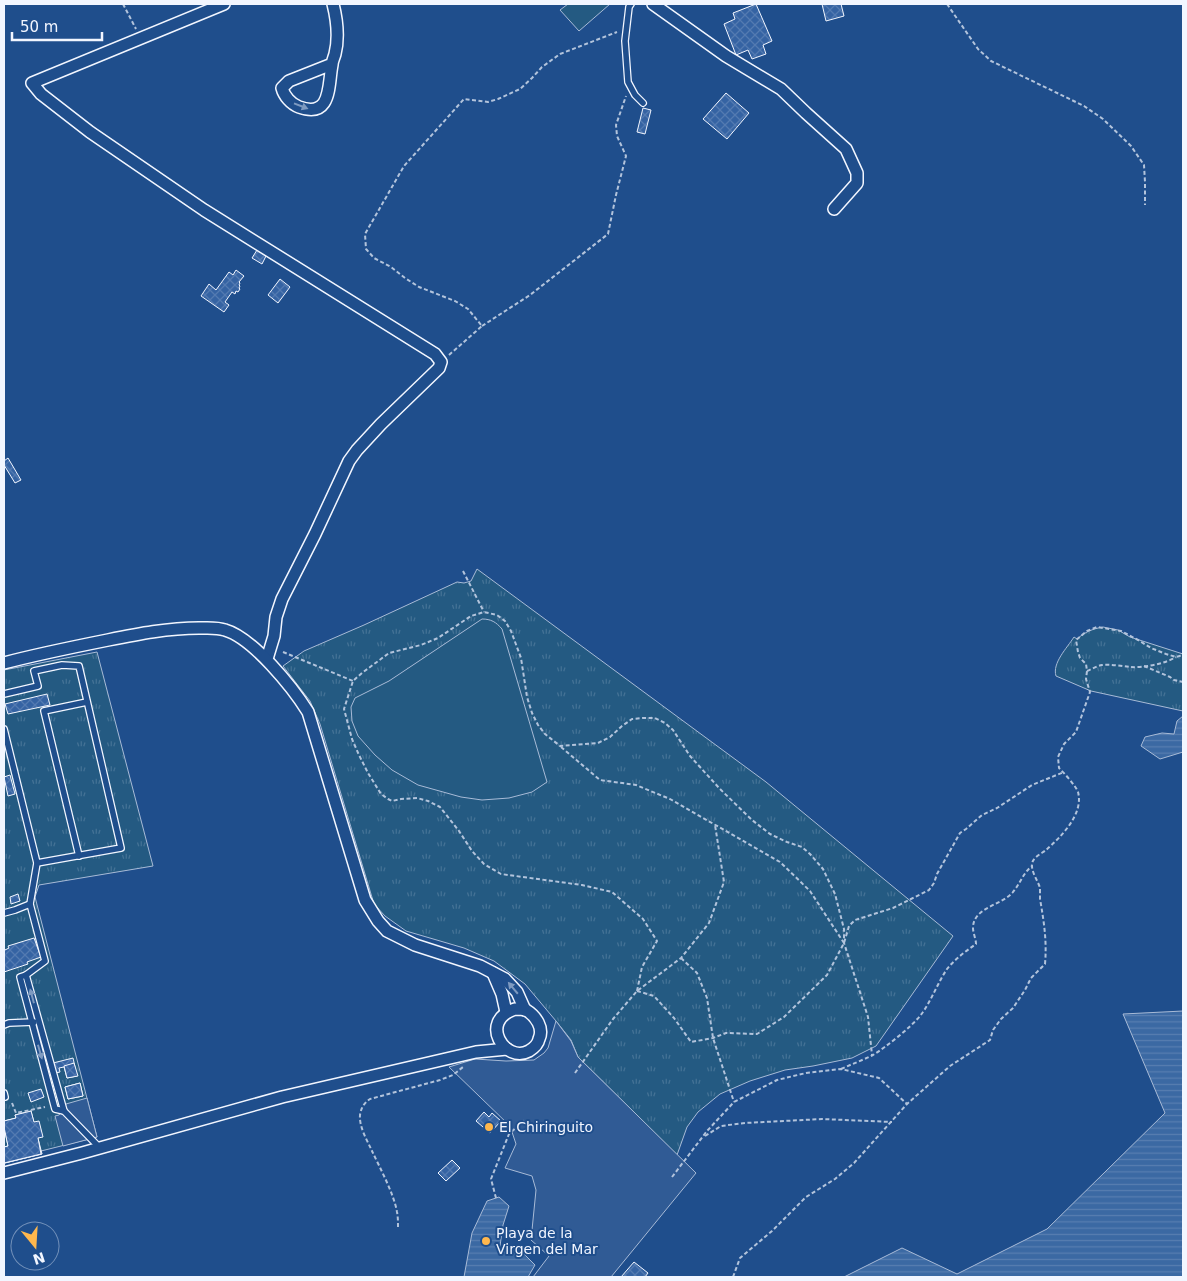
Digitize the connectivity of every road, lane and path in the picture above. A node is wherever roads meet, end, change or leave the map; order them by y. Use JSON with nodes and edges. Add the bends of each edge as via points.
{"nodes":[{"id":1,"x":124,"y":4,"type":"edge"},
{"id":2,"x":224,"y":4,"type":"edge"},
{"id":3,"x":333,"y":4,"type":"edge"},
{"id":4,"x":632,"y":4,"type":"edge"},
{"id":5,"x":653,"y":4,"type":"edge"},
{"id":6,"x":947,"y":4,"type":"edge"},
{"id":7,"x":626,"y":28,"type":"junction"},
{"id":8,"x":140,"y":38,"type":"junction"},
{"id":9,"x":332,"y":64,"type":"junction"},
{"id":10,"x":628,"y":82,"type":"junction"},
{"id":11,"x":643,"y":103,"type":"dead end"},
{"id":12,"x":1145,"y":205,"type":"dead end"},
{"id":13,"x":834,"y":209,"type":"dead end"},
{"id":14,"x":482,"y":326,"type":"junction"},
{"id":15,"x":441,"y":362,"type":"junction"},
{"id":16,"x":463,"y":571,"type":"dead end"},
{"id":17,"x":484,"y":612,"type":"junction"},
{"id":18,"x":283,"y":652,"type":"dead end"},
{"id":19,"x":1183,"y":655,"type":"edge"},
{"id":20,"x":1176,"y":657,"type":"junction"},
{"id":21,"x":267,"y":659,"type":"junction"},
{"id":22,"x":4,"y":663,"type":"edge"},
{"id":23,"x":1144,"y":666,"type":"junction"},
{"id":24,"x":1087,"y":671,"type":"junction"},
{"id":25,"x":353,"y":681,"type":"junction"},
{"id":26,"x":1183,"y":682,"type":"edge"},
{"id":27,"x":4,"y":694,"type":"edge"},
{"id":28,"x":87,"y":702,"type":"junction"},
{"id":29,"x":4,"y":729,"type":"edge"},
{"id":30,"x":560,"y":746,"type":"junction"},
{"id":31,"x":1064,"y":772,"type":"junction"},
{"id":32,"x":715,"y":825,"type":"junction"},
{"id":33,"x":79,"y":856,"type":"junction"},
{"id":34,"x":37,"y":864,"type":"junction"},
{"id":35,"x":1032,"y":866,"type":"junction"},
{"id":36,"x":30,"y":904,"type":"junction"},
{"id":37,"x":4,"y":913,"type":"edge"},
{"id":38,"x":844,"y":943,"type":"junction"},
{"id":39,"x":681,"y":958,"type":"junction"},
{"id":40,"x":493,"y":973,"type":"junction"},
{"id":41,"x":26,"y":975,"type":"junction"},
{"id":42,"x":637,"y":991,"type":"junction"},
{"id":43,"x":525,"y":1010,"type":"junction"},
{"id":44,"x":506,"y":1012,"type":"junction"},
{"id":45,"x":38,"y":1020,"type":"junction"},
{"id":46,"x":31,"y":1022,"type":"junction"},
{"id":47,"x":4,"y":1025,"type":"edge"},
{"id":48,"x":496,"y":1025,"type":"junction"},
{"id":49,"x":713,"y":1038,"type":"junction"},
{"id":50,"x":507,"y":1049,"type":"junction"},
{"id":51,"x":476,"y":1052,"type":"junction"},
{"id":52,"x":872,"y":1056,"type":"junction"},
{"id":53,"x":467,"y":1064,"type":"dead end"},
{"id":54,"x":841,"y":1069,"type":"junction"},
{"id":55,"x":575,"y":1073,"type":"dead end"},
{"id":56,"x":4,"y":1095,"type":"edge"},
{"id":57,"x":734,"y":1102,"type":"junction"},
{"id":58,"x":54,"y":1104,"type":"junction"},
{"id":59,"x":907,"y":1104,"type":"junction"},
{"id":60,"x":64,"y":1111,"type":"junction"},
{"id":61,"x":526,"y":1119,"type":"dead end"},
{"id":62,"x":892,"y":1122,"type":"junction"},
{"id":63,"x":703,"y":1137,"type":"junction"},
{"id":64,"x":100,"y":1148,"type":"junction"},
{"id":65,"x":4,"y":1173,"type":"edge"},
{"id":66,"x":672,"y":1177,"type":"dead end"},
{"id":67,"x":496,"y":1198,"type":"dead end"},
{"id":68,"x":398,"y":1228,"type":"dead end"},
{"id":69,"x":733,"y":1277,"type":"edge"}],
"edges":[{"from":1,"to":8,"type":"path"},
{"from":2,"to":8,"type":"street"},
{"from":3,"to":9,"type":"street","via":[[337,40]]},
{"from":4,"to":7,"type":"lane"},
{"from":5,"to":13,"type":"street","via":[[726,56],[781,89],[846,149],[857,172],[857,183]]},
{"from":6,"to":12,"type":"path","via":[[978,49],[991,61],[1084,106],[1131,146],[1144,165]]},
{"from":7,"to":10,"type":"lane"},
{"from":7,"to":14,"type":"path","via":[[560,54],[542,66],[520,89],[498,99],[488,102],[464,99],[404,166],[365,234],[366,249],[374,258],[419,287],[468,309]]},
{"from":8,"to":15,"type":"street","via":[[32,83],[41,94],[90,132],[188,199],[435,354]]},
{"from":9,"to":9,"type":"street","one_way":true,"via":[[289,81],[282,88],[283,93],[297,107],[317,109],[328,95]]},
{"from":10,"to":11,"type":"lane"},
{"from":10,"to":14,"type":"path","via":[[616,125],[626,156],[608,234],[530,295]]},
{"from":14,"to":15,"type":"path"},
{"from":15,"to":21,"type":"street","via":[[439,368],[381,424],[349,461],[282,599]]},
{"from":16,"to":17,"type":"path"},
{"from":17,"to":25,"type":"path","via":[[471,616],[438,638],[389,653]]},
{"from":17,"to":30,"type":"path","via":[[497,615],[511,631],[521,658],[532,713],[545,734]]},
{"from":18,"to":25,"type":"path"},
{"from":19,"to":20,"type":"path"},
{"from":20,"to":23,"type":"path"},
{"from":20,"to":24,"type":"path","via":[[1120,631],[1097,628],[1076,640]]},
{"from":21,"to":22,"type":"street","via":[[226,630],[184,628]]},
{"from":21,"to":40,"type":"street","via":[[308,712],[365,900],[378,921],[387,930],[415,945]]},
{"from":23,"to":24,"type":"path","via":[[1102,665]]},
{"from":23,"to":26,"type":"path"},
{"from":24,"to":31,"type":"path","via":[[1090,692],[1076,732],[1064,744],[1058,757],[1059,768]]},
{"from":25,"to":42,"type":"path","via":[[344,710],[359,755],[381,794],[392,801],[417,798],[440,807],[472,851],[484,864],[501,874],[612,892],[643,919],[657,941],[642,967]]},
{"from":27,"to":28,"type":"lane","via":[[38,686],[34,670],[62,665],[79,666]]},
{"from":28,"to":33,"type":"lane","via":[[121,848]]},
{"from":28,"to":33,"type":"lane","via":[[44,711]]},
{"from":29,"to":34,"type":"lane"},
{"from":30,"to":32,"type":"path","via":[[600,780],[636,785],[670,799]]},
{"from":30,"to":38,"type":"path","via":[[598,743],[632,720],[655,718],[665,723],[690,756],[752,820],[770,834],[802,848],[823,869],[841,912]]},
{"from":31,"to":35,"type":"path","via":[[1078,792],[1074,820],[1033,860]]},
{"from":31,"to":38,"type":"path","via":[[1032,785],[982,815],[960,834],[929,890],[893,908],[855,920],[848,926]]},
{"from":32,"to":38,"type":"path","via":[[780,862],[810,891]]},
{"from":32,"to":39,"type":"path","via":[[724,882],[709,923]]},
{"from":33,"to":34,"type":"lane"},
{"from":34,"to":36,"type":"lane"},
{"from":35,"to":52,"type":"path","via":[[1012,894],[980,913],[973,928],[976,944],[948,969],[920,1016]]},
{"from":35,"to":59,"type":"path","via":[[1040,888],[1045,964],[1030,978],[1013,1008],[993,1030],[990,1040],[950,1066]]},
{"from":36,"to":37,"type":"lane"},
{"from":36,"to":41,"type":"lane","via":[[45,961]]},
{"from":38,"to":49,"type":"path","via":[[827,974],[784,1017],[757,1034],[726,1033]]},
{"from":38,"to":52,"type":"path","via":[[868,1017]]},
{"from":39,"to":42,"type":"path"},
{"from":39,"to":49,"type":"path","via":[[697,973],[707,998]]},
{"from":43,"to":40,"type":"street","one_way":true,"via":[[517,992],[505,979]]},
{"from":40,"to":44,"type":"street"},
{"from":45,"to":41,"type":"lane","one_way":true},
{"from":41,"to":46,"type":"lane","via":[[20,977]]},
{"from":42,"to":49,"type":"path","via":[[654,996],[691,1042]]},
{"from":42,"to":55,"type":"path"},
{"from":43,"to":44,"type":"street"},
{"from":43,"to":50,"type":"street","via":[[537,1020],[541,1034],[539,1040],[527,1052],[515,1053]]},
{"from":44,"to":48,"type":"street"},
{"from":45,"to":46,"type":"lane"},
{"from":45,"to":60,"type":"lane"},
{"from":46,"to":47,"type":"lane"},
{"from":46,"to":58,"type":"lane","one_way":true},
{"from":48,"to":50,"type":"street","via":[[500,1041]]},
{"from":48,"to":51,"type":"street","via":[[489,1041]]},
{"from":49,"to":57,"type":"path"},
{"from":50,"to":51,"type":"street"},
{"from":51,"to":64,"type":"street","via":[[282,1098]]},
{"from":52,"to":54,"type":"path"},
{"from":53,"to":68,"type":"path","via":[[440,1080],[370,1099],[362,1108],[361,1123],[394,1200]]},
{"from":54,"to":57,"type":"path","via":[[777,1080]]},
{"from":54,"to":59,"type":"path","via":[[879,1078]]},
{"from":56,"to":58,"type":"path","via":[[16,1113]]},
{"from":57,"to":63,"type":"path"},
{"from":58,"to":60,"type":"lane","via":[[55,1108]]},
{"from":59,"to":62,"type":"path"},
{"from":60,"to":64,"type":"lane"},
{"from":61,"to":67,"type":"path","via":[[509,1134],[491,1179]]},
{"from":62,"to":63,"type":"path","via":[[822,1119],[745,1123],[721,1126]]},
{"from":62,"to":69,"type":"path","via":[[854,1163],[806,1196],[740,1258]]},
{"from":63,"to":66,"type":"path"},
{"from":64,"to":65,"type":"street"}]}
